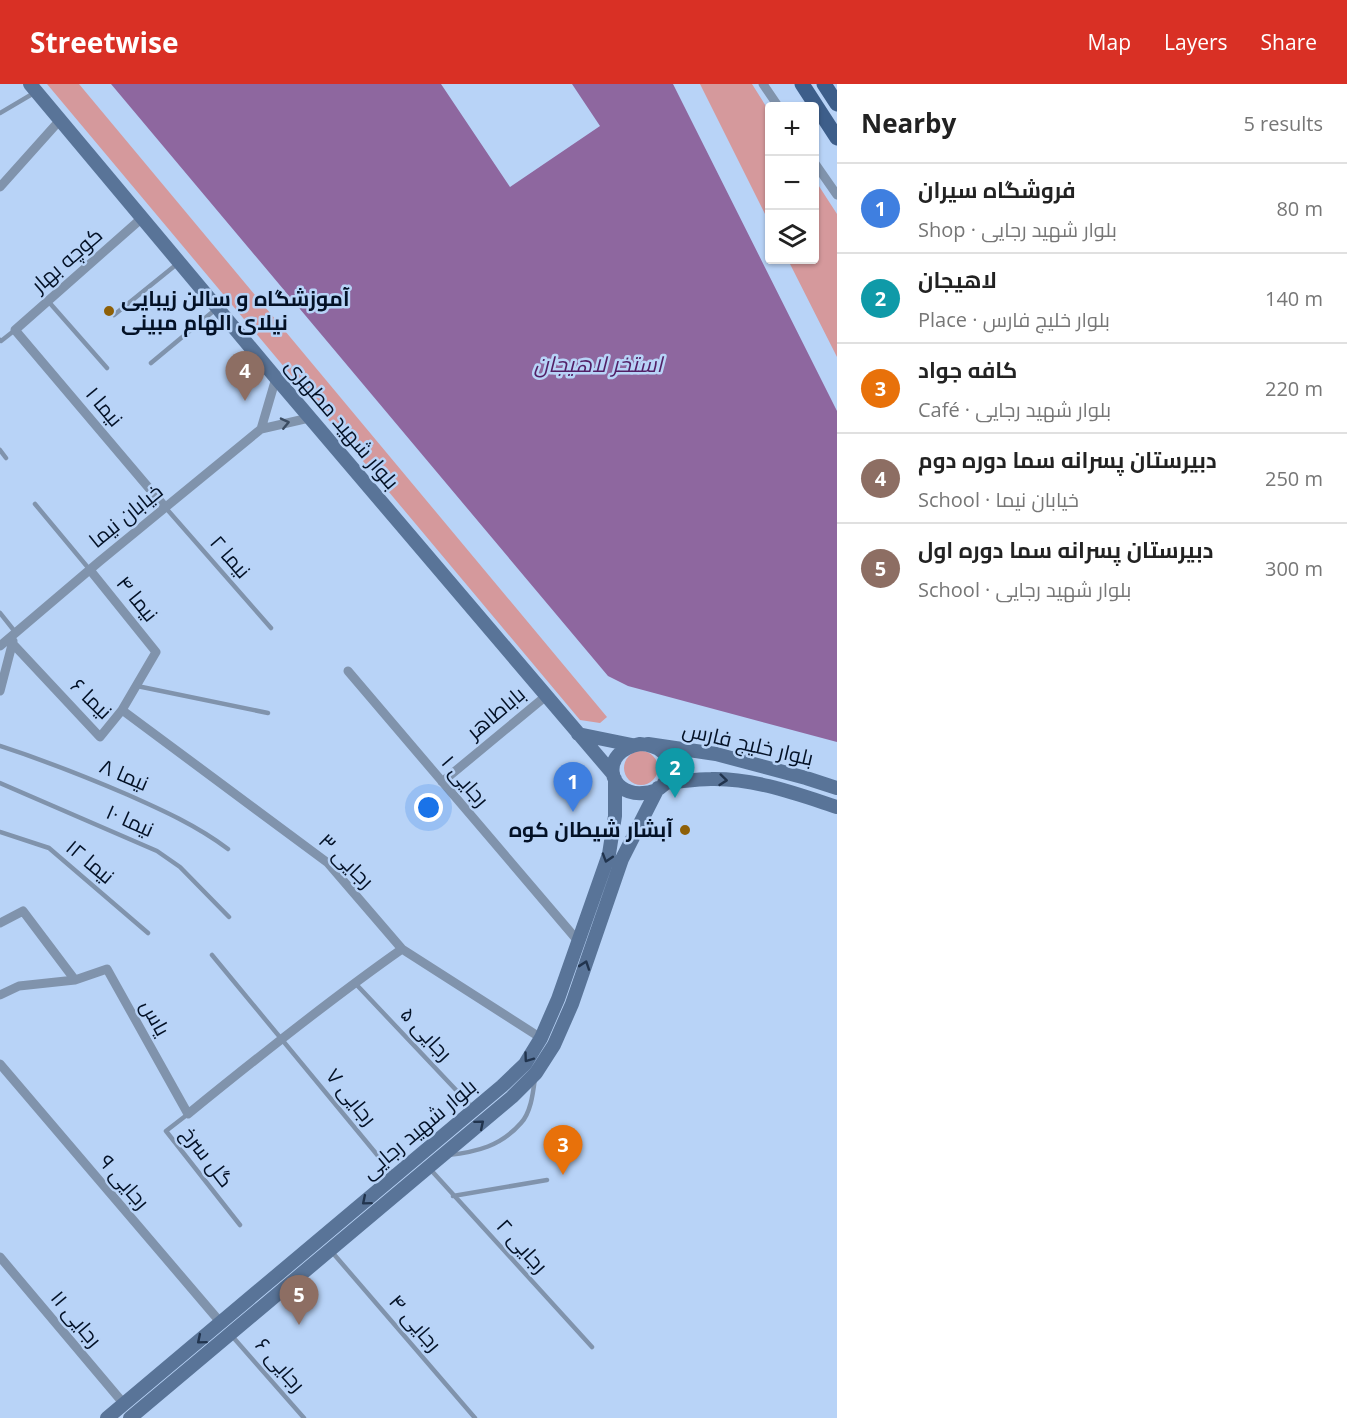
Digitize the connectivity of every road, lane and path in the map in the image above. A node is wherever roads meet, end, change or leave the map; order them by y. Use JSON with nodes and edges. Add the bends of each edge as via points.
{"nodes":[{"id":1,"x":763,"y":84,"type":"edge"},
{"id":2,"x":802,"y":84,"type":"edge"},
{"id":3,"x":824,"y":84,"type":"edge"},
{"id":4,"x":34,"y":88,"type":"edge"},
{"id":5,"x":775,"y":102,"type":"edge"},
{"id":6,"x":837,"y":104,"type":"edge"},
{"id":7,"x":0,"y":113,"type":"edge"},
{"id":8,"x":60,"y":120,"type":"junction"},
{"id":9,"x":837,"y":138,"type":"edge"},
{"id":10,"x":819,"y":169,"type":"edge"},
{"id":11,"x":0,"y":186,"type":"edge"},
{"id":12,"x":837,"y":195,"type":"edge"},
{"id":13,"x":142,"y":218,"type":"junction"},
{"id":14,"x":180,"y":262,"type":"junction"},
{"id":15,"x":48,"y":301,"type":"junction"},
{"id":16,"x":218,"y":308,"type":"junction"},
{"id":17,"x":114,"y":315,"type":"dead end"},
{"id":18,"x":15,"y":330,"type":"junction"},
{"id":19,"x":0,"y":340,"type":"edge"},
{"id":20,"x":151,"y":363,"type":"dead end"},
{"id":21,"x":107,"y":368,"type":"dead end"},
{"id":22,"x":276,"y":378,"type":"junction"},
{"id":23,"x":309,"y":417,"type":"junction"},
{"id":24,"x":261,"y":429,"type":"junction"},
{"id":25,"x":0,"y":450,"type":"edge"},
{"id":26,"x":6,"y":458,"type":"dead end"},
{"id":27,"x":35,"y":504,"type":"dead end"},
{"id":28,"x":165,"y":507,"type":"junction"},
{"id":29,"x":90,"y":570,"type":"junction"},
{"id":30,"x":0,"y":613,"type":"edge"},
{"id":31,"x":271,"y":628,"type":"dead end"},
{"id":32,"x":16,"y":633,"type":"junction"},
{"id":33,"x":13,"y":644,"type":"junction"},
{"id":34,"x":0,"y":646,"type":"edge"},
{"id":35,"x":156,"y":652,"type":"joint"},
{"id":36,"x":348,"y":671,"type":"dead end"},
{"id":37,"x":137,"y":686,"type":"junction"},
{"id":38,"x":0,"y":691,"type":"edge"},
{"id":39,"x":546,"y":696,"type":"junction"},
{"id":40,"x":122,"y":710,"type":"junction"},
{"id":41,"x":268,"y":713,"type":"dead end"},
{"id":42,"x":578,"y":734,"type":"junction"},
{"id":43,"x":648,"y":744,"type":"junction"},
{"id":44,"x":0,"y":746,"type":"edge"},
{"id":45,"x":632,"y":746,"type":"junction"},
{"id":46,"x":614,"y":777,"type":"junction"},
{"id":47,"x":442,"y":782,"type":"junction"},
{"id":48,"x":0,"y":783,"type":"edge"},
{"id":49,"x":661,"y":786,"type":"junction"},
{"id":50,"x":837,"y":788,"type":"edge"},
{"id":51,"x":837,"y":807,"type":"edge"},
{"id":52,"x":0,"y":832,"type":"edge"},
{"id":53,"x":228,"y":849,"type":"dead end"},
{"id":54,"x":229,"y":917,"type":"dead end"},
{"id":55,"x":0,"y":922,"type":"edge"},
{"id":56,"x":148,"y":933,"type":"dead end"},
{"id":57,"x":578,"y":941,"type":"junction"},
{"id":58,"x":402,"y":949,"type":"junction"},
{"id":59,"x":212,"y":955,"type":"dead end"},
{"id":60,"x":75,"y":980,"type":"junction"},
{"id":61,"x":354,"y":982,"type":"junction"},
{"id":62,"x":0,"y":995,"type":"edge"},
{"id":63,"x":282,"y":1038,"type":"junction"},
{"id":64,"x":541,"y":1038,"type":"junction"},
{"id":65,"x":0,"y":1064,"type":"edge"},
{"id":66,"x":536,"y":1073,"type":"junction"},
{"id":67,"x":474,"y":1109,"type":"junction"},
{"id":68,"x":188,"y":1114,"type":"junction"},
{"id":69,"x":443,"y":1155,"type":"junction"},
{"id":70,"x":419,"y":1156,"type":"junction"},
{"id":71,"x":429,"y":1167,"type":"junction"},
{"id":72,"x":395,"y":1176,"type":"junction"},
{"id":73,"x":547,"y":1180,"type":"dead end"},
{"id":74,"x":453,"y":1196,"type":"junction"},
{"id":75,"x":240,"y":1225,"type":"dead end"},
{"id":76,"x":330,"y":1250,"type":"junction"},
{"id":77,"x":0,"y":1257,"type":"edge"},
{"id":78,"x":221,"y":1323,"type":"junction"},
{"id":79,"x":231,"y":1334,"type":"junction"},
{"id":80,"x":592,"y":1347,"type":"dead end"},
{"id":81,"x":124,"y":1404,"type":"junction"},
{"id":82,"x":136,"y":1416,"type":"edge"},
{"id":83,"x":107,"y":1418,"type":"edge"},
{"id":84,"x":304,"y":1418,"type":"edge"},
{"id":85,"x":475,"y":1418,"type":"edge"}],
"edges":[{"from":1,"to":5,"type":"street"},
{"from":2,"to":9,"type":"main road"},
{"from":3,"to":6,"type":"main road"},
{"from":4,"to":7,"type":"lane"},
{"from":4,"to":8,"type":"main road","name":"بلوار شهید مطهری"},
{"from":8,"to":11,"type":"street"},
{"from":8,"to":13,"type":"main road","name":"بلوار شهید مطهری"},
{"from":10,"to":12,"type":"street"},
{"from":13,"to":14,"type":"main road","name":"بلوار شهید مطهری"},
{"from":13,"to":15,"type":"street","name":"کوچه بهار"},
{"from":14,"to":16,"type":"main road","name":"بلوار شهید مطهری"},
{"from":14,"to":17,"type":"lane"},
{"from":15,"to":18,"type":"street","name":"کوچه بهار"},
{"from":15,"to":21,"type":"lane"},
{"from":16,"to":20,"type":"lane"},
{"from":16,"to":22,"type":"main road","name":"بلوار شهید مطهری"},
{"from":18,"to":19,"type":"lane"},
{"from":18,"to":28,"type":"street","name":"نیما ۱"},
{"from":22,"to":23,"type":"main road","name":"بلوار شهید مطهری"},
{"from":22,"to":24,"type":"street"},
{"from":24,"to":23,"type":"street","name":"خیابان نیما","one_way":true},
{"from":23,"to":39,"type":"main road","name":"بلوار شهید مطهری"},
{"from":24,"to":28,"type":"street","name":"خیابان نیما"},
{"from":25,"to":26,"type":"lane"},
{"from":27,"to":29,"type":"lane"},
{"from":28,"to":29,"type":"street","name":"خیابان نیما"},
{"from":28,"to":31,"type":"lane","name":"نیما ۲"},
{"from":29,"to":32,"type":"street","name":"خیابان نیما"},
{"from":29,"to":35,"type":"street","name":"نیما ۴"},
{"from":30,"to":32,"type":"lane"},
{"from":32,"to":33,"type":"street"},
{"from":32,"to":34,"type":"street","name":"خیابان نیما"},
{"from":33,"to":38,"type":"street"},
{"from":33,"to":40,"type":"street","name":"نیما ۶","via":[[100,737]]},
{"from":35,"to":37,"type":"street","name":"نیما ۶"},
{"from":36,"to":47,"type":"street","name":"رجایی ۱"},
{"from":37,"to":40,"type":"street","name":"نیما ۶"},
{"from":37,"to":41,"type":"lane"},
{"from":39,"to":42,"type":"main road","name":"بلوار شهید مطهری"},
{"from":39,"to":47,"type":"street","name":"باباطاهر"},
{"from":40,"to":58,"type":"street","name":"رجایی ۳","via":[[328,863]]},
{"from":42,"to":45,"type":"main road"},
{"from":42,"to":46,"type":"main road","name":"بلوار شهید مطهری"},
{"from":43,"to":45,"type":"main road"},
{"from":43,"to":49,"type":"main road","via":[[669,758],[672,767]]},
{"from":43,"to":50,"type":"main road","name":"بلوار خلیج فارس","via":[[716,754]]},
{"from":44,"to":53,"type":"lane","name":"نیما ۸","via":[[60,766],[181,818]]},
{"from":45,"to":46,"type":"main road","via":[[614,762]]},
{"from":46,"to":49,"type":"main road","via":[[621,786],[636,793],[651,792]]},
{"from":46,"to":57,"type":"main road","name":"بلوار شهید رجایی","one_way":true,"via":[[615,816],[609,854]]},
{"from":47,"to":57,"type":"street","name":"رجایی ۱"},
{"from":48,"to":54,"type":"lane","name":"نیما ۱۰","via":[[157,851],[180,867]]},
{"from":49,"to":51,"type":"main road","name":"بلوار خلیج فارس","one_way":true,"via":[[712,779],[753,783]]},
{"from":66,"to":49,"type":"main road","name":"بلوار شهید رجایی","one_way":true,"via":[[563,1025],[622,859]]},
{"from":52,"to":56,"type":"lane","name":"نیما ۱۲","via":[[48,848]]},
{"from":55,"to":60,"type":"street","via":[[23,911]]},
{"from":57,"to":64,"type":"main road","name":"بلوار شهید رجایی"},
{"from":58,"to":61,"type":"street"},
{"from":58,"to":64,"type":"street","name":"رجایی ۳"},
{"from":59,"to":63,"type":"lane","name":"رجایی ۷"},
{"from":60,"to":62,"type":"street","via":[[19,986]]},
{"from":60,"to":68,"type":"street","name":"یاس","via":[[106,969]]},
{"from":61,"to":63,"type":"street"},
{"from":61,"to":67,"type":"lane","name":"رجایی ۵"},
{"from":63,"to":68,"type":"street"},
{"from":63,"to":72,"type":"lane","name":"رجایی ۷"},
{"from":64,"to":67,"type":"main road","name":"بلوار شهید رجایی","one_way":true,"via":[[525,1064]]},
{"from":65,"to":78,"type":"street","name":"رجایی ۹"},
{"from":69,"to":66,"type":"main road","name":"بلوار شهید رجایی","one_way":true},
{"from":66,"to":69,"type":"lane","via":[[532,1099],[522,1122],[500,1141],[475,1153]]},
{"from":67,"to":70,"type":"main road","name":"بلوار شهید رجایی"},
{"from":68,"to":75,"type":"lane","name":"گل سرخ","via":[[166,1131]]},
{"from":69,"to":71,"type":"main road","name":"بلوار شهید رجایی"},
{"from":70,"to":71,"type":"main road"},
{"from":70,"to":72,"type":"main road","name":"بلوار شهید رجایی"},
{"from":71,"to":74,"type":"lane","name":"رجایی ۲"},
{"from":71,"to":76,"type":"main road","name":"بلوار شهید رجایی"},
{"from":72,"to":78,"type":"main road","name":"بلوار شهید رجایی","one_way":true},
{"from":73,"to":74,"type":"lane"},
{"from":74,"to":80,"type":"lane","name":"رجایی ۲"},
{"from":76,"to":79,"type":"main road","name":"بلوار شهید رجایی"},
{"from":76,"to":85,"type":"lane","name":"رجایی ۴"},
{"from":77,"to":81,"type":"street","name":"رجایی ۱۱"},
{"from":78,"to":79,"type":"main road"},
{"from":78,"to":81,"type":"main road","name":"بلوار شهید رجایی","one_way":true},
{"from":79,"to":82,"type":"main road","name":"بلوار شهید رجایی"},
{"from":79,"to":84,"type":"lane","name":"رجایی ۶"},
{"from":81,"to":83,"type":"main road","name":"بلوار شهید رجایی"}]}
